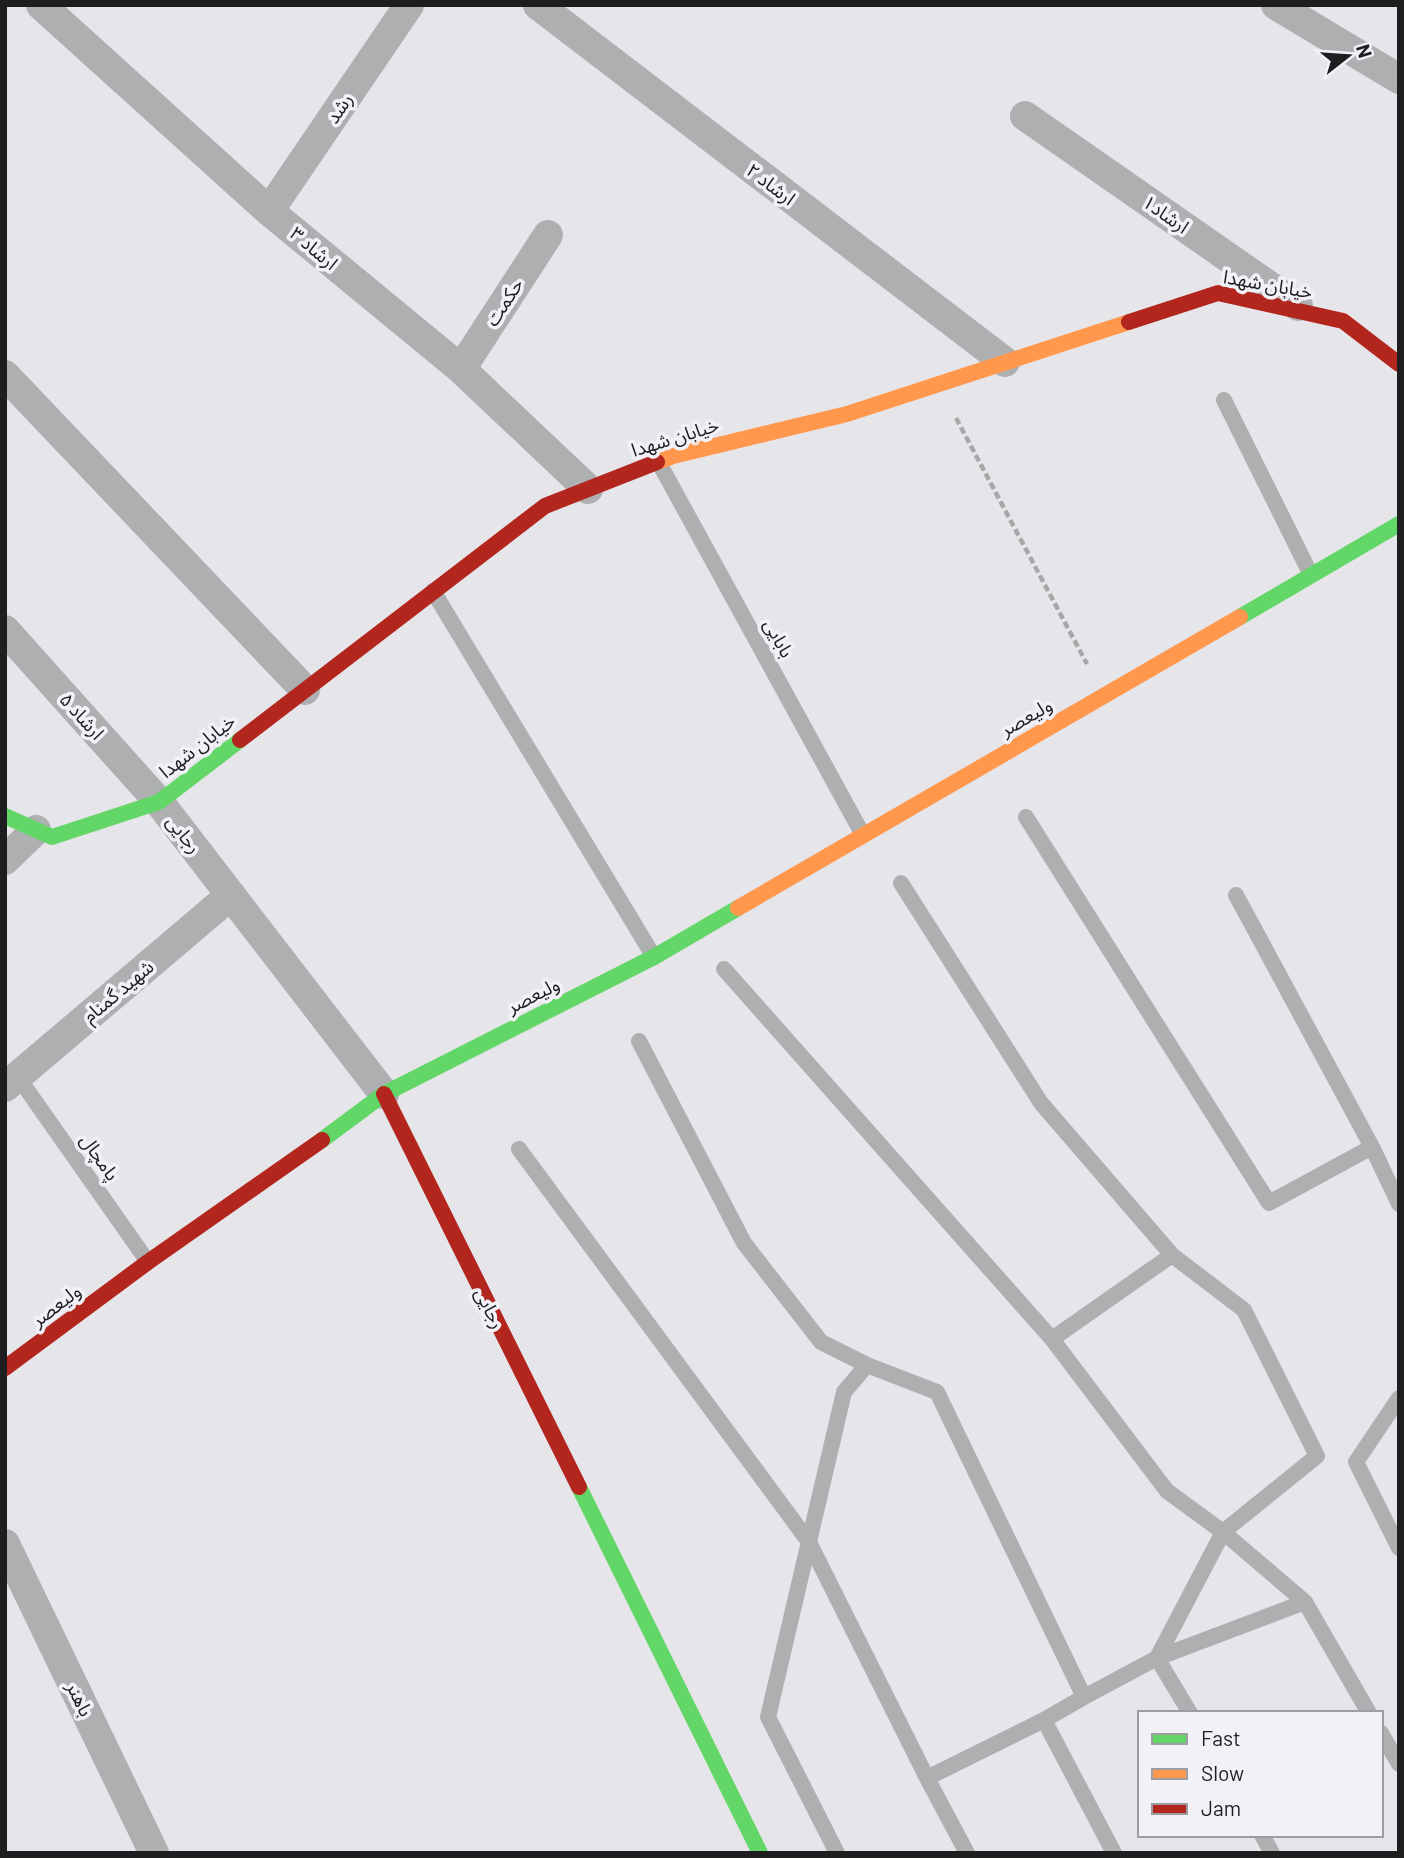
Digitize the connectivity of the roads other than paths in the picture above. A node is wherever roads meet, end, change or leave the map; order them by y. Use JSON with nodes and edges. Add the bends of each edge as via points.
{"nodes":[{"id":1,"x":41,"y":5,"type":"edge"},
{"id":2,"x":409,"y":5,"type":"edge"},
{"id":3,"x":538,"y":5,"type":"edge"},
{"id":4,"x":1276,"y":5,"type":"edge"},
{"id":5,"x":1399,"y":79,"type":"edge"},
{"id":6,"x":1025,"y":116,"type":"dead end"},
{"id":7,"x":269,"y":211,"type":"junction"},
{"id":8,"x":548,"y":235,"type":"dead end"},
{"id":9,"x":1307,"y":312,"type":"junction"},
{"id":10,"x":1005,"y":362,"type":"junction"},
{"id":11,"x":1399,"y":364,"type":"edge"},
{"id":12,"x":461,"y":369,"type":"junction"},
{"id":13,"x":5,"y":375,"type":"edge"},
{"id":14,"x":1224,"y":400,"type":"dead end"},
{"id":15,"x":658,"y":461,"type":"junction"},
{"id":16,"x":588,"y":489,"type":"junction"},
{"id":17,"x":1399,"y":524,"type":"edge"},
{"id":18,"x":1311,"y":575,"type":"junction"},
{"id":19,"x":433,"y":592,"type":"junction"},
{"id":20,"x":5,"y":631,"type":"edge"},
{"id":21,"x":305,"y":690,"type":"junction"},
{"id":22,"x":159,"y":802,"type":"junction"},
{"id":23,"x":5,"y":816,"type":"edge"},
{"id":24,"x":1026,"y":817,"type":"dead end"},
{"id":25,"x":36,"y":830,"type":"junction"},
{"id":26,"x":863,"y":835,"type":"junction"},
{"id":27,"x":5,"y":860,"type":"edge"},
{"id":28,"x":901,"y":883,"type":"dead end"},
{"id":29,"x":231,"y":895,"type":"junction"},
{"id":30,"x":1236,"y":895,"type":"dead end"},
{"id":31,"x":654,"y":957,"type":"junction"},
{"id":32,"x":724,"y":969,"type":"dead end"},
{"id":33,"x":639,"y":1041,"type":"dead end"},
{"id":34,"x":12,"y":1082,"type":"edge"},
{"id":35,"x":384,"y":1094,"type":"junction"},
{"id":36,"x":1372,"y":1147,"type":"junction"},
{"id":37,"x":519,"y":1149,"type":"dead end"},
{"id":38,"x":1399,"y":1204,"type":"edge"},
{"id":39,"x":1172,"y":1255,"type":"junction"},
{"id":40,"x":148,"y":1262,"type":"junction"},
{"id":41,"x":1052,"y":1339,"type":"junction"},
{"id":42,"x":867,"y":1365,"type":"junction"},
{"id":43,"x":5,"y":1368,"type":"edge"},
{"id":44,"x":1399,"y":1398,"type":"edge"},
{"id":45,"x":1223,"y":1532,"type":"junction"},
{"id":46,"x":809,"y":1542,"type":"junction"},
{"id":47,"x":5,"y":1544,"type":"edge"},
{"id":48,"x":1399,"y":1548,"type":"edge"},
{"id":49,"x":1305,"y":1602,"type":"junction"},
{"id":50,"x":1157,"y":1658,"type":"junction"},
{"id":51,"x":1084,"y":1697,"type":"junction"},
{"id":52,"x":1189,"y":1711,"type":"edge"},
{"id":53,"x":1368,"y":1711,"type":"edge"},
{"id":54,"x":1044,"y":1720,"type":"junction"},
{"id":55,"x":1383,"y":1736,"type":"edge"},
{"id":56,"x":1399,"y":1764,"type":"edge"},
{"id":57,"x":928,"y":1778,"type":"junction"},
{"id":58,"x":1263,"y":1837,"type":"edge"},
{"id":59,"x":154,"y":1853,"type":"edge"},
{"id":60,"x":760,"y":1853,"type":"edge"},
{"id":61,"x":837,"y":1853,"type":"edge"},
{"id":62,"x":967,"y":1853,"type":"edge"},
{"id":63,"x":1114,"y":1853,"type":"edge"},
{"id":64,"x":1272,"y":1853,"type":"edge"}],
"edges":[{"from":1,"to":7,"type":"street","name":"ارشاد ۳"},
{"from":2,"to":7,"type":"street","name":"رشد"},
{"from":3,"to":10,"type":"street","name":"ارشاد ۲"},
{"from":4,"to":5,"type":"street"},
{"from":6,"to":9,"type":"street","name":"ارشاد۱"},
{"from":7,"to":12,"type":"street","name":"ارشاد ۳"},
{"from":8,"to":12,"type":"street","name":"حکمت"},
{"from":9,"to":10,"type":"street","name":"خیابان شهدا","via":[[1218,293]]},
{"from":9,"to":11,"type":"street","name":"خیابان شهدا","via":[[1343,321]]},
{"from":10,"to":15,"type":"street","name":"خیابان شهدا","via":[[847,414]]},
{"from":12,"to":16,"type":"street","name":"ارشاد ۳"},
{"from":13,"to":21,"type":"street"},
{"from":14,"to":18,"type":"lane"},
{"from":15,"to":16,"type":"street","name":"خیابان شهدا"},
{"from":15,"to":26,"type":"lane","name":"بابایی"},
{"from":16,"to":19,"type":"street","name":"خیابان شهدا","via":[[545,506]]},
{"from":17,"to":18,"type":"street","name":"ولیعصر"},
{"from":18,"to":26,"type":"street","name":"ولیعصر"},
{"from":19,"to":21,"type":"street","name":"خیابان شهدا"},
{"from":19,"to":31,"type":"lane"},
{"from":20,"to":22,"type":"street","name":"ارشاد ۵"},
{"from":21,"to":22,"type":"street","name":"خیابان شهدا"},
{"from":22,"to":25,"type":"street","name":"خیابان شهدا","via":[[52,837]]},
{"from":22,"to":29,"type":"street","name":"رجایی"},
{"from":23,"to":25,"type":"street"},
{"from":24,"to":36,"type":"lane","via":[[1269,1203]]},
{"from":25,"to":27,"type":"street"},
{"from":26,"to":31,"type":"street","name":"ولیعصر"},
{"from":28,"to":39,"type":"lane","via":[[1041,1103]]},
{"from":29,"to":34,"type":"street","name":"شهید گمنام"},
{"from":29,"to":35,"type":"street","name":"رجایی"},
{"from":30,"to":36,"type":"lane"},
{"from":31,"to":35,"type":"street","name":"ولیعصر"},
{"from":32,"to":41,"type":"lane"},
{"from":33,"to":42,"type":"lane","via":[[744,1244],[821,1342]]},
{"from":34,"to":40,"type":"lane","name":"پامچال"},
{"from":35,"to":40,"type":"street","name":"ولیعصر"},
{"from":35,"to":60,"type":"street","name":"رجایی"},
{"from":36,"to":38,"type":"lane"},
{"from":37,"to":46,"type":"lane"},
{"from":39,"to":41,"type":"lane"},
{"from":39,"to":45,"type":"lane","via":[[1244,1310],[1317,1456]]},
{"from":40,"to":43,"type":"street","name":"ولیعصر"},
{"from":41,"to":45,"type":"lane","via":[[1167,1491]]},
{"from":42,"to":46,"type":"lane","via":[[844,1392]]},
{"from":42,"to":51,"type":"lane","via":[[937,1392]]},
{"from":44,"to":48,"type":"lane","via":[[1356,1462]]},
{"from":45,"to":49,"type":"lane"},
{"from":45,"to":50,"type":"lane"},
{"from":46,"to":57,"type":"lane"},
{"from":46,"to":61,"type":"lane","via":[[768,1717]]},
{"from":47,"to":59,"type":"street","name":"باهنر"},
{"from":49,"to":50,"type":"lane"},
{"from":49,"to":53,"type":"lane"},
{"from":50,"to":51,"type":"lane"},
{"from":50,"to":52,"type":"lane"},
{"from":51,"to":54,"type":"lane"},
{"from":54,"to":57,"type":"lane"},
{"from":54,"to":63,"type":"lane"},
{"from":55,"to":56,"type":"lane"},
{"from":57,"to":62,"type":"lane"},
{"from":58,"to":64,"type":"lane"}]}
